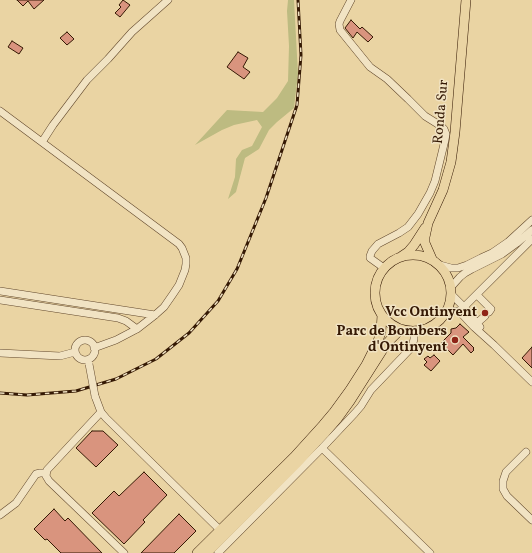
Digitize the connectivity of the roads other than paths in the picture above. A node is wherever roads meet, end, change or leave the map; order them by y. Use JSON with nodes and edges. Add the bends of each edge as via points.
{"nodes":[{"id":1,"x":168,"y":0,"type":"edge"},
{"id":2,"x":351,"y":0,"type":"edge"},
{"id":3,"x":466,"y":0,"type":"edge"},
{"id":4,"x":0,"y":111,"type":"edge"},
{"id":5,"x":42,"y":142,"type":"junction"},
{"id":6,"x":532,"y":220,"type":"edge"},
{"id":7,"x":428,"y":223,"type":"junction"},
{"id":8,"x":532,"y":230,"type":"edge"},
{"id":9,"x":532,"y":238,"type":"edge"},
{"id":10,"x":402,"y":256,"type":"junction"},
{"id":11,"x":432,"y":259,"type":"junction"},
{"id":12,"x":440,"y":266,"type":"junction"},
{"id":13,"x":384,"y":268,"type":"junction"},
{"id":14,"x":451,"y":290,"type":"junction"},
{"id":15,"x":0,"y":291,"type":"edge"},
{"id":16,"x":477,"y":294,"type":"junction"},
{"id":17,"x":0,"y":300,"type":"edge"},
{"id":18,"x":462,"y":309,"type":"junction"},
{"id":19,"x":447,"y":311,"type":"junction"},
{"id":20,"x":155,"y":315,"type":"junction"},
{"id":21,"x":382,"y":315,"type":"junction"},
{"id":22,"x":477,"y":324,"type":"junction"},
{"id":23,"x":137,"y":329,"type":"junction"},
{"id":24,"x":400,"y":330,"type":"junction"},
{"id":25,"x":414,"y":332,"type":"junction"},
{"id":26,"x":494,"y":345,"type":"junction"},
{"id":27,"x":94,"y":348,"type":"junction"},
{"id":28,"x":75,"y":352,"type":"junction"},
{"id":29,"x":0,"y":353,"type":"edge"},
{"id":30,"x":88,"y":362,"type":"junction"},
{"id":31,"x":532,"y":382,"type":"edge"},
{"id":32,"x":101,"y":412,"type":"junction"},
{"id":33,"x":322,"y":448,"type":"junction"},
{"id":34,"x":526,"y":452,"type":"dead end"},
{"id":35,"x":46,"y":473,"type":"junction"},
{"id":36,"x":0,"y":515,"type":"edge"},
{"id":37,"x":532,"y":520,"type":"edge"},
{"id":38,"x":220,"y":530,"type":"junction"},
{"id":39,"x":124,"y":553,"type":"edge"},
{"id":40,"x":197,"y":553,"type":"edge"},
{"id":41,"x":207,"y":553,"type":"edge"},
{"id":42,"x":218,"y":553,"type":"edge"},
{"id":43,"x":430,"y":553,"type":"edge"}],
"edges":[{"from":1,"to":5,"type":"street","via":[[132,32],[87,80]]},
{"from":2,"to":13,"type":"street","via":[[339,24],[342,32],[370,68],[387,79],[425,116],[441,126],[446,134],[435,181],[418,214],[408,227],[378,244],[372,251],[370,258]]},
{"from":3,"to":7,"type":"main road","name":"Ronda Sur","via":[[453,148],[447,177]]},
{"from":4,"to":5,"type":"street"},
{"from":5,"to":20,"type":"street","via":[[182,248],[186,258],[185,270],[168,302]]},
{"from":6,"to":12,"type":"street","via":[[492,253],[458,268]]},
{"from":7,"to":10,"type":"main road","name":"Ronda Sur","via":[[414,245]]},
{"from":7,"to":11,"type":"main road","name":"Ronda Sur","via":[[425,243]]},
{"from":8,"to":14,"type":"street","via":[[502,254],[465,273]]},
{"from":9,"to":16,"type":"street"},
{"from":10,"to":11,"type":"main road"},
{"from":10,"to":13,"type":"main road"},
{"from":11,"to":12,"type":"main road"},
{"from":12,"to":14,"type":"main road","via":[[447,275]]},
{"from":13,"to":21,"type":"main road","via":[[375,286],[376,301]]},
{"from":14,"to":18,"type":"street"},
{"from":14,"to":19,"type":"main road"},
{"from":15,"to":20,"type":"street"},
{"from":16,"to":18,"type":"street"},
{"from":16,"to":22,"type":"street","via":[[492,309]]},
{"from":17,"to":23,"type":"street","via":[[118,318]]},
{"from":18,"to":19,"type":"street"},
{"from":18,"to":22,"type":"street"},
{"from":18,"to":26,"type":"street","via":[[474,327]]},
{"from":19,"to":25,"type":"main road","via":[[433,325]]},
{"from":20,"to":23,"type":"street"},
{"from":21,"to":24,"type":"main road","via":[[386,321]]},
{"from":21,"to":38,"type":"main road","via":[[378,341],[350,390],[334,412],[294,457]]},
{"from":22,"to":26,"type":"street"},
{"from":23,"to":27,"type":"street"},
{"from":24,"to":25,"type":"main road"},
{"from":24,"to":41,"type":"main road","via":[[385,346],[337,419]]},
{"from":25,"to":33,"type":"street","via":[[414,343],[409,351],[371,390],[361,406]]},
{"from":26,"to":31,"type":"street"},
{"from":27,"to":28,"type":"street","via":[[91,342],[85,340],[79,343]]},
{"from":27,"to":30,"type":"street","via":[[93,356]]},
{"from":28,"to":29,"type":"street","via":[[60,356]]},
{"from":28,"to":30,"type":"street"},
{"from":30,"to":32,"type":"street","bridge":true},
{"from":32,"to":35,"type":"street"},
{"from":32,"to":38,"type":"street"},
{"from":33,"to":42,"type":"street"},
{"from":33,"to":43,"type":"street"},
{"from":34,"to":37,"type":"street","via":[[506,472],[503,489]]},
{"from":35,"to":36,"type":"street","via":[[36,474],[16,502]]},
{"from":35,"to":39,"type":"street","via":[[49,481]]},
{"from":38,"to":40,"type":"main road"}]}
